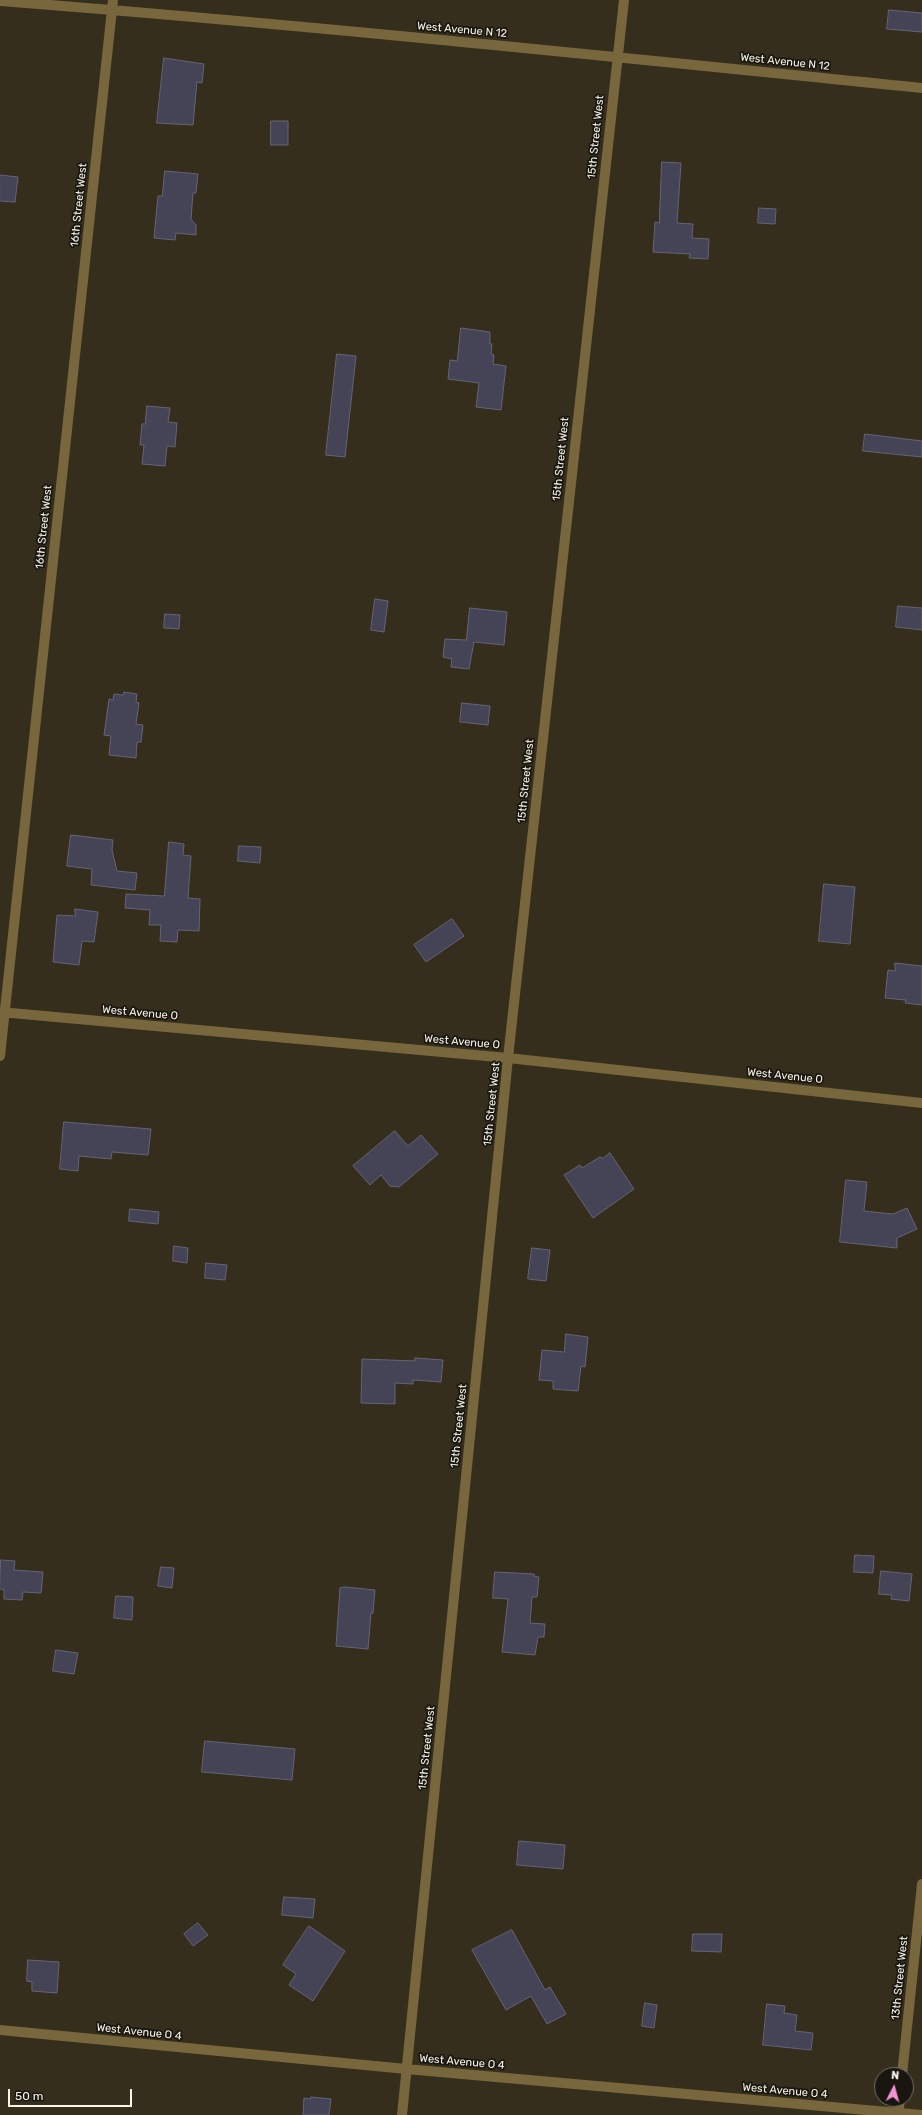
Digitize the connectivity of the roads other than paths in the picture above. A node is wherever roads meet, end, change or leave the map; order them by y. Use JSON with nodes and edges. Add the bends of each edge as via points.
{"nodes":[{"id":1,"x":624,"y":0,"type":"edge"},
{"id":2,"x":0,"y":1,"type":"edge"},
{"id":3,"x":112,"y":5,"type":"edge"},
{"id":4,"x":617,"y":57,"type":"junction"},
{"id":5,"x":922,"y":88,"type":"edge"},
{"id":6,"x":2,"y":1013,"type":"edge"},
{"id":7,"x":0,"y":1056,"type":"edge"},
{"id":8,"x":508,"y":1058,"type":"junction"},
{"id":9,"x":922,"y":1103,"type":"edge"},
{"id":10,"x":922,"y":1884,"type":"edge"},
{"id":11,"x":0,"y":2030,"type":"edge"},
{"id":12,"x":903,"y":2067,"type":"edge"},
{"id":13,"x":406,"y":2069,"type":"junction"},
{"id":14,"x":898,"y":2114,"type":"edge"},
{"id":15,"x":402,"y":2115,"type":"edge"},
{"id":16,"x":922,"y":2115,"type":"edge"}],
"edges":[{"from":1,"to":4,"type":"street","name":"15th Street West"},
{"from":2,"to":3,"type":"street","name":"West Avenue N 12"},
{"from":3,"to":4,"type":"street","name":"West Avenue N 12"},
{"from":3,"to":6,"type":"street","name":"16th Street West"},
{"from":4,"to":5,"type":"street","name":"West Avenue N 12"},
{"from":4,"to":8,"type":"street","name":"15th Street West"},
{"from":6,"to":7,"type":"street","name":"16th Street West"},
{"from":6,"to":8,"type":"street","name":"West Avenue O"},
{"from":8,"to":9,"type":"street","name":"West Avenue O"},
{"from":8,"to":13,"type":"street","name":"15th Street West"},
{"from":10,"to":12,"type":"street","name":"13th Street West"},
{"from":11,"to":13,"type":"street","name":"West Avenue O 4"},
{"from":13,"to":14,"type":"street","name":"West Avenue O 4"},
{"from":13,"to":15,"type":"street","name":"15th Street West"},
{"from":14,"to":16,"type":"street","name":"West Avenue O 4"}]}
